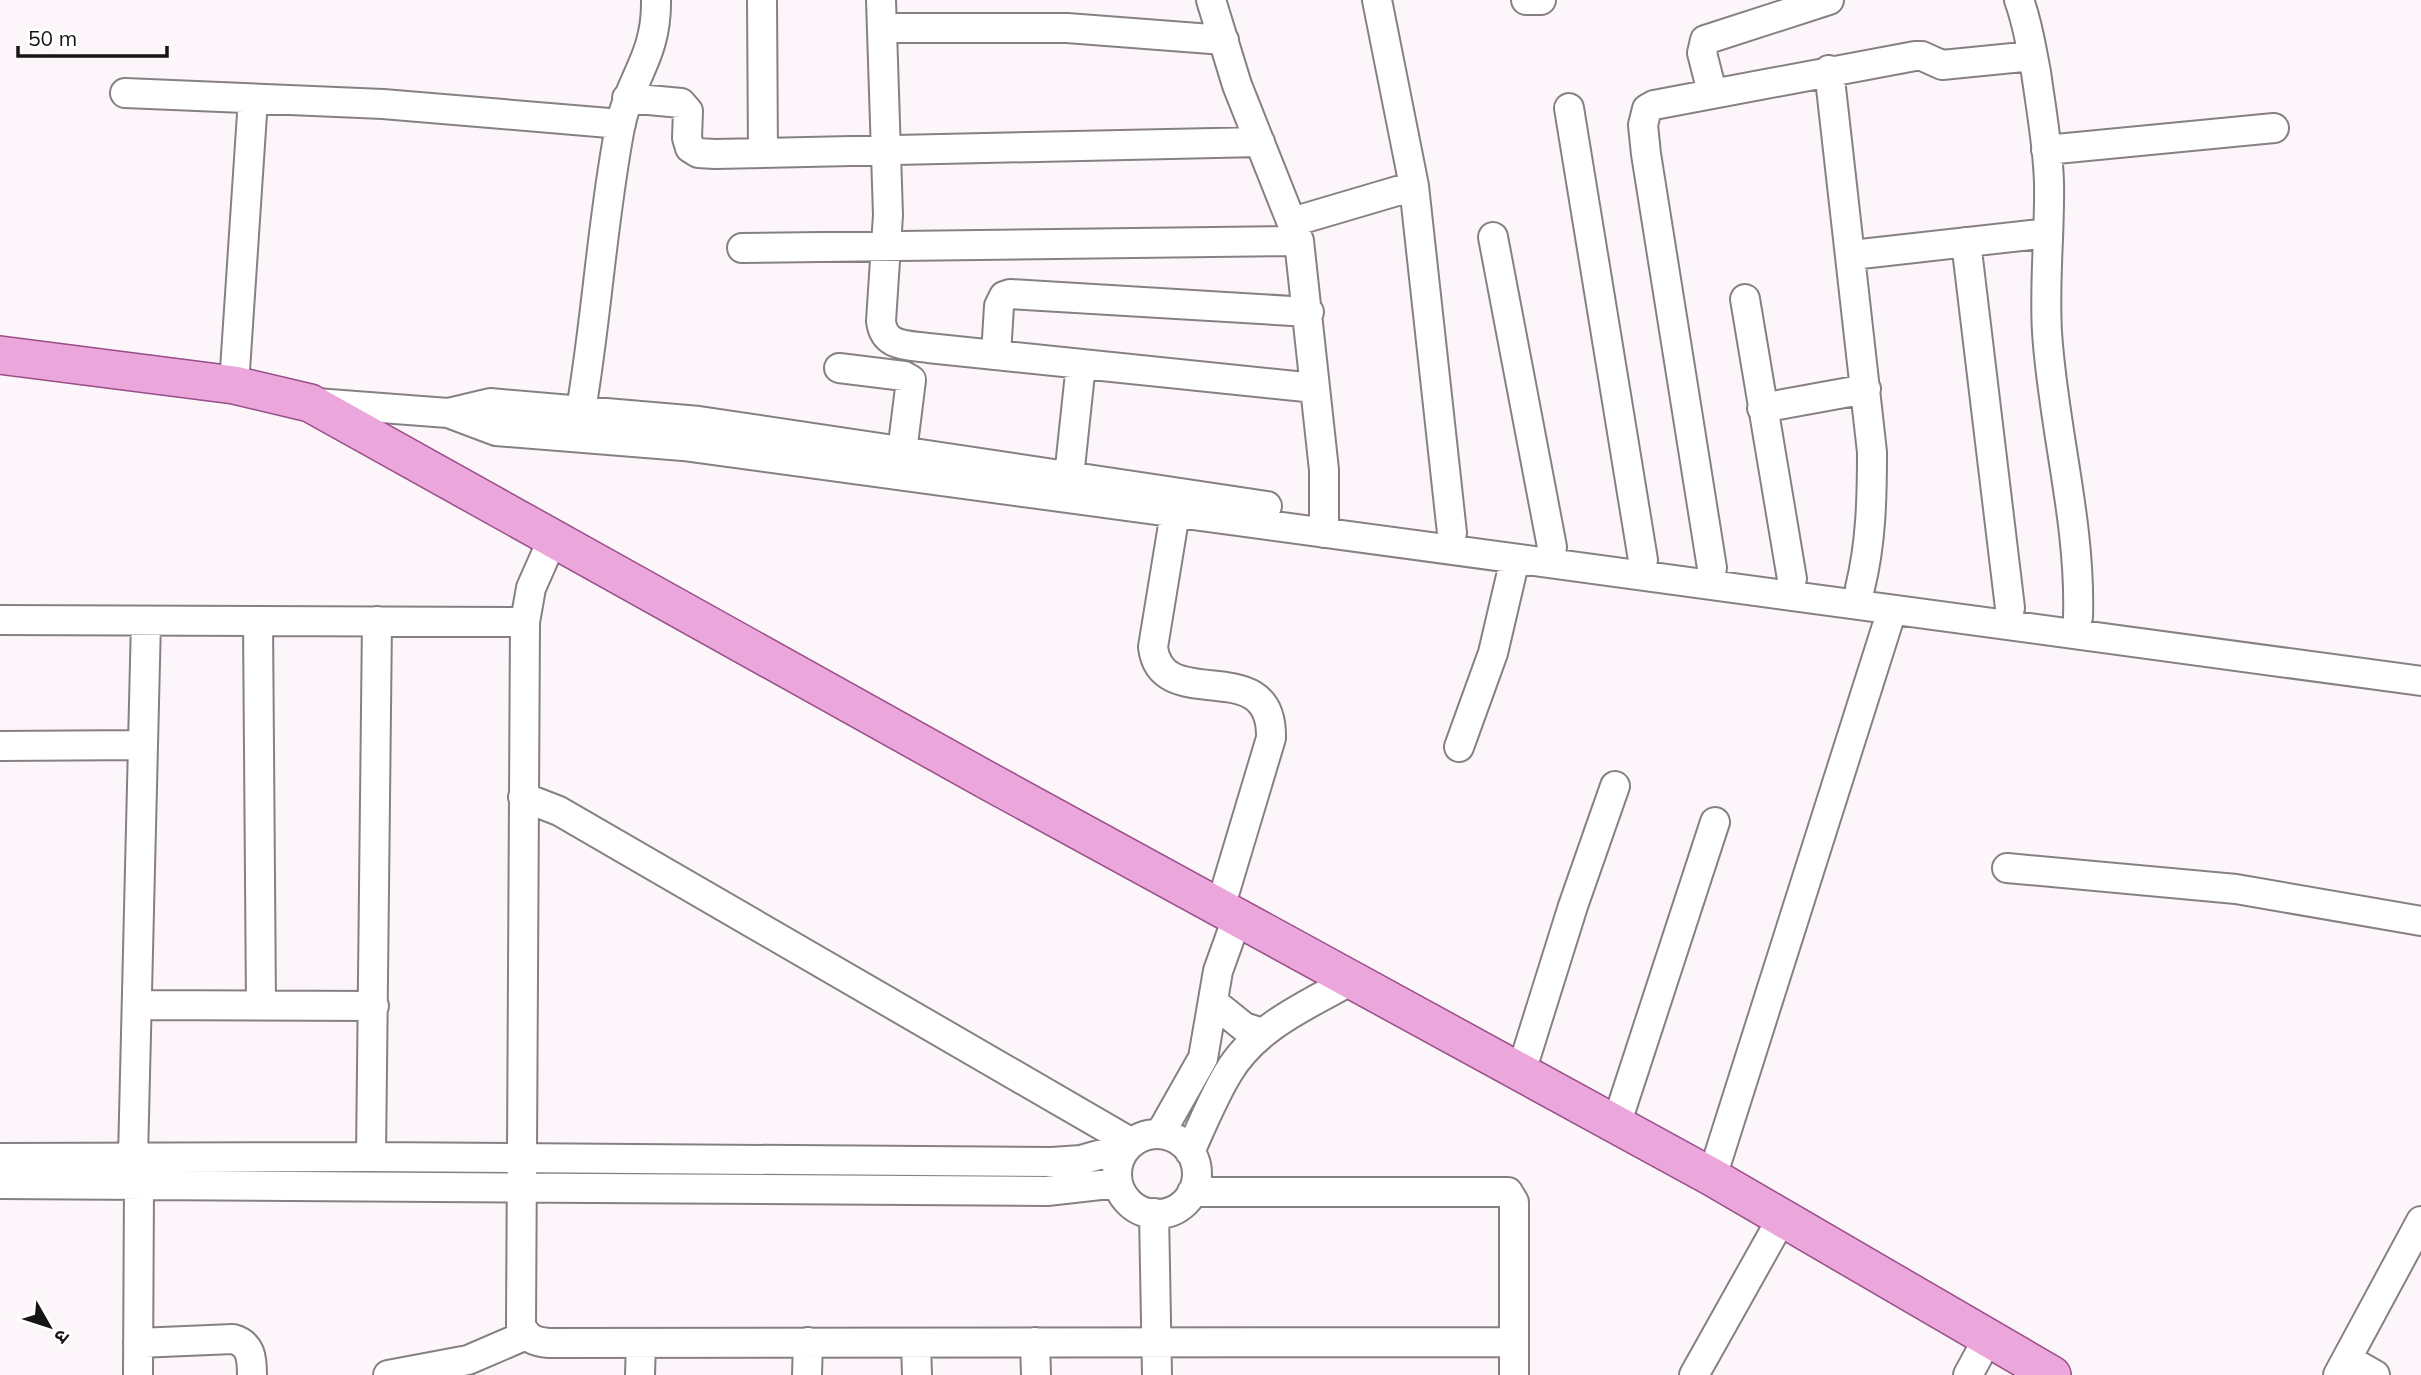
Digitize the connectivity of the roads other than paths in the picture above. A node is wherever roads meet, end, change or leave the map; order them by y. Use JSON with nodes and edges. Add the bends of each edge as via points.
{"nodes":[{"id":1,"x":656,"y":0,"type":"edge"},
{"id":2,"x":762,"y":0,"type":"edge"},
{"id":3,"x":881,"y":0,"type":"edge"},
{"id":4,"x":1212,"y":0,"type":"edge"},
{"id":5,"x":1377,"y":0,"type":"edge"},
{"id":6,"x":1526,"y":0,"type":"edge"},
{"id":7,"x":1541,"y":0,"type":"edge"},
{"id":8,"x":1829,"y":0,"type":"edge"},
{"id":9,"x":2019,"y":0,"type":"edge"},
{"id":10,"x":882,"y":28,"type":"junction"},
{"id":11,"x":1224,"y":40,"type":"junction"},
{"id":12,"x":2033,"y":56,"type":"junction"},
{"id":13,"x":1829,"y":70,"type":"junction"},
{"id":14,"x":1712,"y":92,"type":"junction"},
{"id":15,"x":125,"y":93,"type":"dead end"},
{"id":16,"x":253,"y":99,"type":"junction"},
{"id":17,"x":1569,"y":108,"type":"dead end"},
{"id":18,"x":624,"y":111,"type":"junction"},
{"id":19,"x":2274,"y":128,"type":"dead end"},
{"id":20,"x":1260,"y":142,"type":"junction"},
{"id":21,"x":2046,"y":150,"type":"junction"},
{"id":22,"x":884,"y":151,"type":"junction"},
{"id":23,"x":763,"y":153,"type":"junction"},
{"id":24,"x":1414,"y":186,"type":"junction"},
{"id":25,"x":1295,"y":231,"type":"junction"},
{"id":26,"x":2049,"y":233,"type":"junction"},
{"id":27,"x":1493,"y":237,"type":"dead end"},
{"id":28,"x":1966,"y":242,"type":"junction"},
{"id":29,"x":742,"y":248,"type":"dead end"},
{"id":30,"x":885,"y":248,"type":"junction"},
{"id":31,"x":1852,"y":255,"type":"junction"},
{"id":32,"x":1745,"y":299,"type":"dead end"},
{"id":33,"x":1308,"y":312,"type":"junction"},
{"id":34,"x":0,"y":355,"type":"edge"},
{"id":35,"x":996,"y":355,"type":"junction"},
{"id":36,"x":1082,"y":364,"type":"junction"},
{"id":37,"x":839,"y":368,"type":"dead end"},
{"id":38,"x":234,"y":385,"type":"junction"},
{"id":39,"x":1315,"y":388,"type":"junction"},
{"id":40,"x":1866,"y":389,"type":"junction"},
{"id":41,"x":310,"y":403,"type":"junction"},
{"id":42,"x":1762,"y":408,"type":"junction"},
{"id":43,"x":581,"y":410,"type":"junction"},
{"id":44,"x":449,"y":413,"type":"junction"},
{"id":45,"x":902,"y":452,"type":"junction"},
{"id":46,"x":1069,"y":477,"type":"junction"},
{"id":47,"x":1175,"y":513,"type":"junction"},
{"id":48,"x":1324,"y":524,"type":"junction"},
{"id":49,"x":1452,"y":533,"type":"junction"},
{"id":50,"x":554,"y":536,"type":"junction"},
{"id":51,"x":1552,"y":548,"type":"junction"},
{"id":52,"x":1515,"y":559,"type":"junction"},
{"id":53,"x":1643,"y":560,"type":"junction"},
{"id":54,"x":1712,"y":568,"type":"junction"},
{"id":55,"x":1792,"y":579,"type":"junction"},
{"id":56,"x":1860,"y":588,"type":"junction"},
{"id":57,"x":2010,"y":608,"type":"junction"},
{"id":58,"x":1892,"y":610,"type":"junction"},
{"id":59,"x":2078,"y":617,"type":"junction"},
{"id":60,"x":0,"y":620,"type":"edge"},
{"id":61,"x":146,"y":621,"type":"junction"},
{"id":62,"x":377,"y":621,"type":"junction"},
{"id":63,"x":258,"y":622,"type":"junction"},
{"id":64,"x":525,"y":622,"type":"junction"},
{"id":65,"x":2421,"y":662,"type":"edge"},
{"id":66,"x":2421,"y":681,"type":"edge"},
{"id":67,"x":143,"y":745,"type":"junction"},
{"id":68,"x":0,"y":746,"type":"edge"},
{"id":69,"x":1460,"y":747,"type":"dead end"},
{"id":70,"x":1615,"y":786,"type":"dead end"},
{"id":71,"x":523,"y":797,"type":"junction"},
{"id":72,"x":1715,"y":822,"type":"dead end"},
{"id":73,"x":2007,"y":868,"type":"dead end"},
{"id":74,"x":1229,"y":913,"type":"junction"},
{"id":75,"x":2421,"y":921,"type":"edge"},
{"id":76,"x":1352,"y":980,"type":"junction"},
{"id":77,"x":1213,"y":1002,"type":"junction"},
{"id":78,"x":137,"y":1004,"type":"junction"},
{"id":79,"x":261,"y":1005,"type":"junction"},
{"id":80,"x":374,"y":1006,"type":"junction"},
{"id":81,"x":1262,"y":1033,"type":"junction"},
{"id":82,"x":1521,"y":1073,"type":"junction"},
{"id":83,"x":1616,"y":1125,"type":"junction"},
{"id":84,"x":1160,"y":1133,"type":"junction"},
{"id":85,"x":1129,"y":1145,"type":"junction"},
{"id":86,"x":1190,"y":1152,"type":"junction"},
{"id":87,"x":371,"y":1157,"type":"junction"},
{"id":88,"x":0,"y":1158,"type":"edge"},
{"id":89,"x":521,"y":1158,"type":"junction"},
{"id":90,"x":136,"y":1171,"type":"junction"},
{"id":91,"x":1712,"y":1177,"type":"junction"},
{"id":92,"x":1118,"y":1183,"type":"junction"},
{"id":93,"x":0,"y":1184,"type":"edge"},
{"id":94,"x":521,"y":1188,"type":"junction"},
{"id":95,"x":1192,"y":1192,"type":"junction"},
{"id":96,"x":1154,"y":1213,"type":"junction"},
{"id":97,"x":1782,"y":1218,"type":"junction"},
{"id":98,"x":2421,"y":1221,"type":"edge"},
{"id":99,"x":526,"y":1335,"type":"junction"},
{"id":100,"x":1988,"y":1338,"type":"junction"},
{"id":101,"x":1157,"y":1341,"type":"junction"},
{"id":102,"x":808,"y":1342,"type":"junction"},
{"id":103,"x":1035,"y":1342,"type":"junction"},
{"id":104,"x":1514,"y":1342,"type":"junction"},
{"id":105,"x":138,"y":1343,"type":"junction"},
{"id":106,"x":641,"y":1343,"type":"junction"},
{"id":107,"x":916,"y":1343,"type":"junction"},
{"id":108,"x":2342,"y":1367,"type":"edge"},
{"id":109,"x":2048,"y":1374,"type":"edge"},
{"id":110,"x":138,"y":1375,"type":"edge"},
{"id":111,"x":252,"y":1375,"type":"edge"},
{"id":112,"x":387,"y":1375,"type":"edge"},
{"id":113,"x":640,"y":1375,"type":"edge"},
{"id":114,"x":807,"y":1375,"type":"edge"},
{"id":115,"x":916,"y":1375,"type":"edge"},
{"id":116,"x":1036,"y":1375,"type":"edge"},
{"id":117,"x":1157,"y":1375,"type":"edge"},
{"id":118,"x":1514,"y":1375,"type":"edge"},
{"id":119,"x":1694,"y":1375,"type":"edge"},
{"id":120,"x":1968,"y":1375,"type":"edge"},
{"id":121,"x":2375,"y":1375,"type":"edge"}],
"edges":[{"from":1,"to":18,"type":"street","via":[[654,40]]},
{"from":2,"to":23,"type":"street"},
{"from":3,"to":10,"type":"street"},
{"from":4,"to":11,"type":"street"},
{"from":5,"to":24,"type":"street"},
{"from":6,"to":7,"type":"street"},
{"from":8,"to":14,"type":"street","via":[[1706,40],[1702,53]]},
{"from":9,"to":12,"type":"street"},
{"from":10,"to":11,"type":"street","via":[[1067,28]]},
{"from":10,"to":22,"type":"street"},
{"from":11,"to":20,"type":"street"},
{"from":12,"to":13,"type":"street","via":[[1942,65],[1922,56]]},
{"from":12,"to":21,"type":"street"},
{"from":13,"to":14,"type":"street"},
{"from":13,"to":31,"type":"street"},
{"from":14,"to":54,"type":"street","via":[[1654,105],[1643,116]]},
{"from":15,"to":16,"type":"street"},
{"from":16,"to":18,"type":"street"},
{"from":16,"to":38,"type":"street"},
{"from":17,"to":53,"type":"street"},
{"from":18,"to":23,"type":"street","via":[[681,103],[688,111],[690,148],[698,153]]},
{"from":18,"to":43,"type":"street","via":[[604,223]]},
{"from":19,"to":21,"type":"street"},
{"from":20,"to":22,"type":"street"},
{"from":20,"to":25,"type":"street"},
{"from":21,"to":26,"type":"street"},
{"from":22,"to":23,"type":"street"},
{"from":22,"to":30,"type":"street","via":[[888,183]]},
{"from":24,"to":25,"type":"street"},
{"from":24,"to":49,"type":"street"},
{"from":25,"to":30,"type":"street"},
{"from":25,"to":33,"type":"street"},
{"from":26,"to":28,"type":"street"},
{"from":26,"to":59,"type":"street","via":[[2047,330],[2079,579]]},
{"from":27,"to":51,"type":"street"},
{"from":28,"to":31,"type":"street"},
{"from":28,"to":57,"type":"street"},
{"from":29,"to":30,"type":"street"},
{"from":30,"to":35,"type":"street","via":[[881,321],[888,339],[897,344]]},
{"from":31,"to":40,"type":"street"},
{"from":32,"to":42,"type":"street"},
{"from":33,"to":35,"type":"street","via":[[1010,294],[999,306]]},
{"from":33,"to":39,"type":"street"},
{"from":34,"to":38,"type":"main road"},
{"from":35,"to":36,"type":"street"},
{"from":36,"to":39,"type":"street"},
{"from":36,"to":46,"type":"street"},
{"from":37,"to":45,"type":"street","via":[[911,380]]},
{"from":38,"to":41,"type":"main road"},
{"from":39,"to":48,"type":"street","via":[[1324,470]]},
{"from":40,"to":42,"type":"street"},
{"from":40,"to":56,"type":"street","via":[[1872,511]]},
{"from":41,"to":44,"type":"street"},
{"from":41,"to":50,"type":"main road"},
{"from":42,"to":55,"type":"street"},
{"from":43,"to":44,"type":"street","via":[[490,402]]},
{"from":43,"to":45,"type":"street","via":[[699,421]]},
{"from":44,"to":47,"type":"street","via":[[496,431],[683,446]]},
{"from":45,"to":46,"type":"street"},
{"from":46,"to":48,"type":"street"},
{"from":47,"to":48,"type":"street"},
{"from":47,"to":74,"type":"street","via":[[1154,661],[1180,681],[1248,692],[1264,702],[1271,718],[1271,738]]},
{"from":48,"to":49,"type":"street"},
{"from":48,"to":52,"type":"street"},
{"from":49,"to":51,"type":"street"},
{"from":50,"to":64,"type":"street","via":[[531,588]]},
{"from":50,"to":74,"type":"main road"},
{"from":51,"to":53,"type":"street"},
{"from":52,"to":58,"type":"street"},
{"from":52,"to":69,"type":"street","via":[[1493,653]]},
{"from":53,"to":54,"type":"street"},
{"from":54,"to":55,"type":"street"},
{"from":55,"to":56,"type":"street"},
{"from":56,"to":57,"type":"street"},
{"from":57,"to":59,"type":"street"},
{"from":58,"to":66,"type":"street"},
{"from":58,"to":91,"type":"street"},
{"from":59,"to":65,"type":"street"},
{"from":60,"to":61,"type":"street"},
{"from":61,"to":63,"type":"street"},
{"from":61,"to":67,"type":"street"},
{"from":62,"to":63,"type":"street"},
{"from":62,"to":64,"type":"street"},
{"from":62,"to":80,"type":"street"},
{"from":63,"to":79,"type":"street"},
{"from":64,"to":71,"type":"street"},
{"from":67,"to":68,"type":"street"},
{"from":67,"to":78,"type":"street"},
{"from":70,"to":82,"type":"street"},
{"from":71,"to":85,"type":"street","via":[[559,811]]},
{"from":71,"to":89,"type":"street"},
{"from":72,"to":83,"type":"street"},
{"from":73,"to":75,"type":"street","via":[[2236,889]]},
{"from":74,"to":76,"type":"main road"},
{"from":74,"to":77,"type":"street"},
{"from":76,"to":81,"type":"street"},
{"from":76,"to":82,"type":"main road"},
{"from":77,"to":81,"type":"street","via":[[1244,1027]]},
{"from":77,"to":84,"type":"street","via":[[1203,1058]]},
{"from":78,"to":79,"type":"street"},
{"from":78,"to":90,"type":"street"},
{"from":79,"to":80,"type":"street"},
{"from":80,"to":87,"type":"street"},
{"from":81,"to":86,"type":"street","via":[[1229,1071]]},
{"from":82,"to":83,"type":"main road"},
{"from":83,"to":91,"type":"main road"},
{"from":84,"to":85,"type":"street"},
{"from":84,"to":86,"type":"street"},
{"from":85,"to":89,"type":"street","via":[[1080,1160],[1052,1162]]},
{"from":85,"to":92,"type":"street","via":[[1117,1170]]},
{"from":86,"to":95,"type":"street","via":[[1197,1175]]},
{"from":87,"to":89,"type":"street"},
{"from":87,"to":90,"type":"street"},
{"from":88,"to":90,"type":"street"},
{"from":89,"to":94,"type":"street"},
{"from":90,"to":93,"type":"street"},
{"from":90,"to":94,"type":"street"},
{"from":90,"to":105,"type":"street"},
{"from":91,"to":97,"type":"main road"},
{"from":92,"to":94,"type":"street","via":[[1047,1191]]},
{"from":92,"to":96,"type":"street","via":[[1131,1204]]},
{"from":94,"to":99,"type":"street","via":[[521,1326]]},
{"from":95,"to":96,"type":"street","via":[[1178,1207]]},
{"from":95,"to":104,"type":"street","via":[[1508,1192],[1514,1202]]},
{"from":96,"to":101,"type":"street"},
{"from":97,"to":100,"type":"main road"},
{"from":97,"to":119,"type":"street"},
{"from":98,"to":108,"type":"street"},
{"from":99,"to":106,"type":"street","via":[[549,1343]]},
{"from":99,"to":112,"type":"street","via":[[468,1360]]},
{"from":100,"to":109,"type":"main road"},
{"from":100,"to":120,"type":"street"},
{"from":101,"to":103,"type":"street"},
{"from":101,"to":104,"type":"street"},
{"from":101,"to":117,"type":"street"},
{"from":102,"to":106,"type":"street"},
{"from":102,"to":107,"type":"street"},
{"from":102,"to":114,"type":"street"},
{"from":103,"to":107,"type":"street"},
{"from":103,"to":116,"type":"street"},
{"from":104,"to":118,"type":"street"},
{"from":105,"to":110,"type":"street"},
{"from":105,"to":111,"type":"street","via":[[233,1339],[249,1350]]},
{"from":106,"to":113,"type":"street"},
{"from":107,"to":115,"type":"street"},
{"from":108,"to":121,"type":"street"}]}
